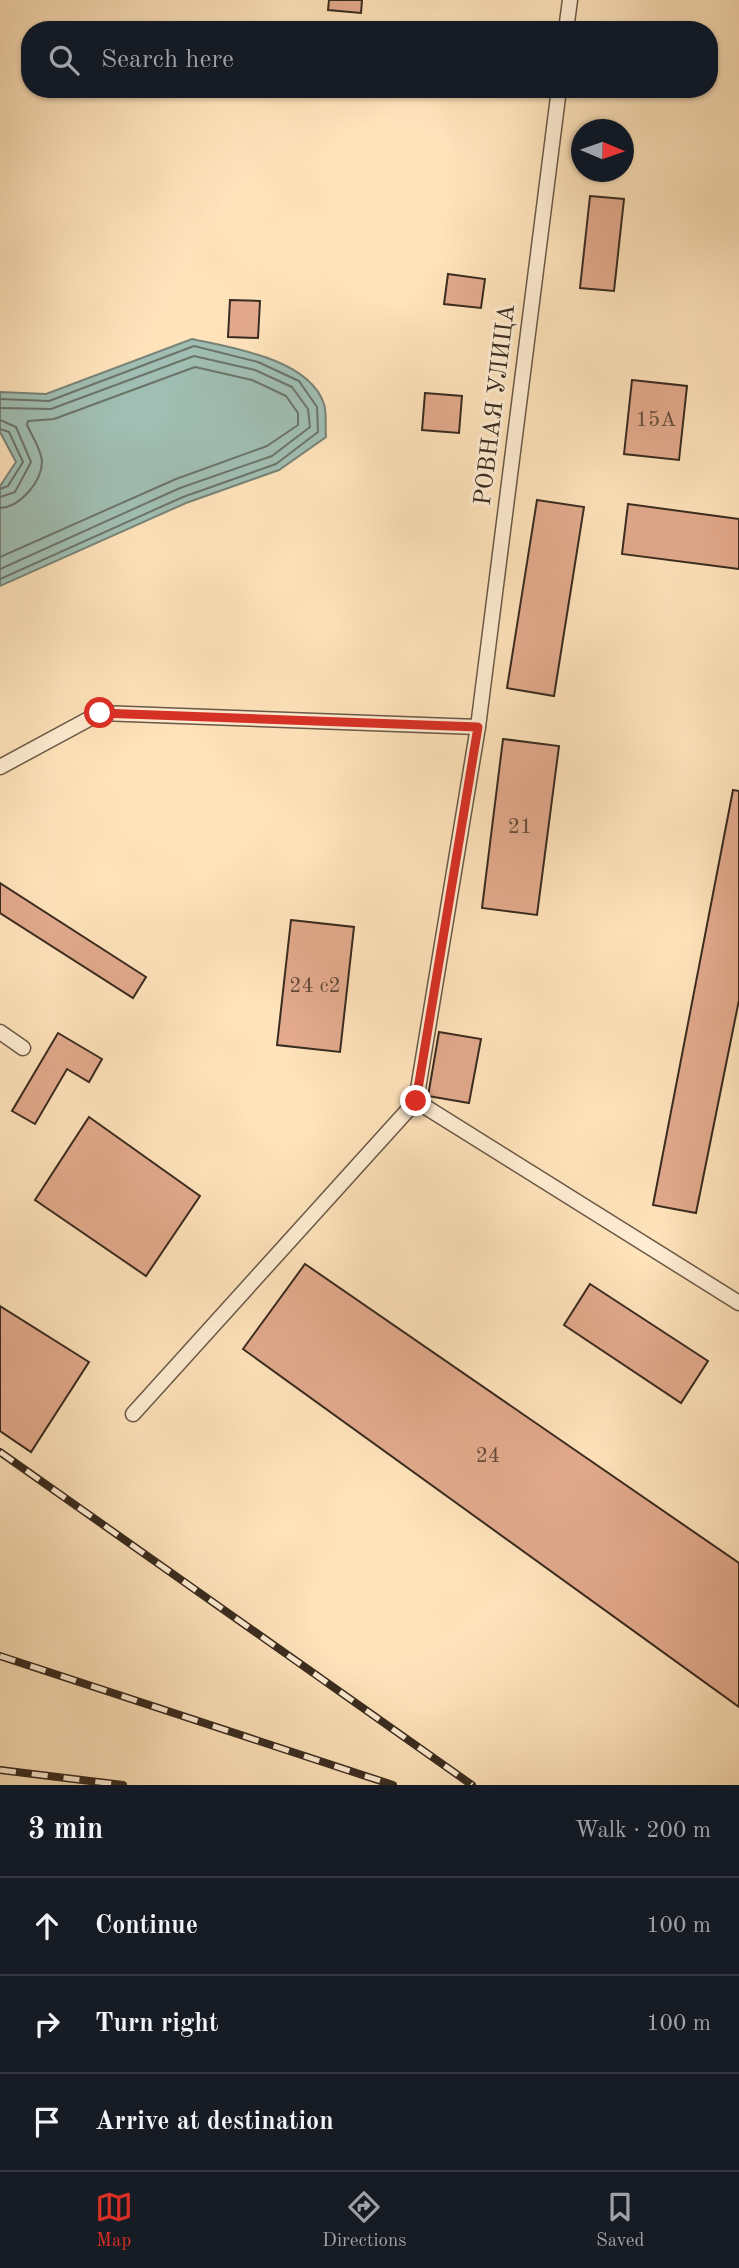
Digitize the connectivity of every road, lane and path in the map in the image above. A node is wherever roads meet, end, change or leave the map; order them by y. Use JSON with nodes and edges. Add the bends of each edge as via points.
{"nodes":[{"id":1,"x":570,"y":0,"type":"edge"},
{"id":2,"x":567,"y":21,"type":"edge"},
{"id":3,"x":558,"y":98,"type":"edge"},
{"id":4,"x":478,"y":727,"type":"junction"},
{"id":5,"x":0,"y":767,"type":"edge"},
{"id":6,"x":0,"y":1032,"type":"edge"},
{"id":7,"x":23,"y":1048,"type":"dead end"},
{"id":8,"x":416,"y":1101,"type":"junction"},
{"id":9,"x":739,"y":1303,"type":"edge"},
{"id":10,"x":133,"y":1414,"type":"dead end"}],
"edges":[{"from":1,"to":2,"type":"lane"},
{"from":3,"to":4,"type":"lane","name":"РОВНАЯ УЛИЦА"},
{"from":4,"to":5,"type":"lane","via":[[100,713]]},
{"from":4,"to":8,"type":"lane","name":"РОВНАЯ УЛИЦА"},
{"from":6,"to":7,"type":"lane"},
{"from":8,"to":9,"type":"lane"},
{"from":8,"to":10,"type":"lane"}]}
